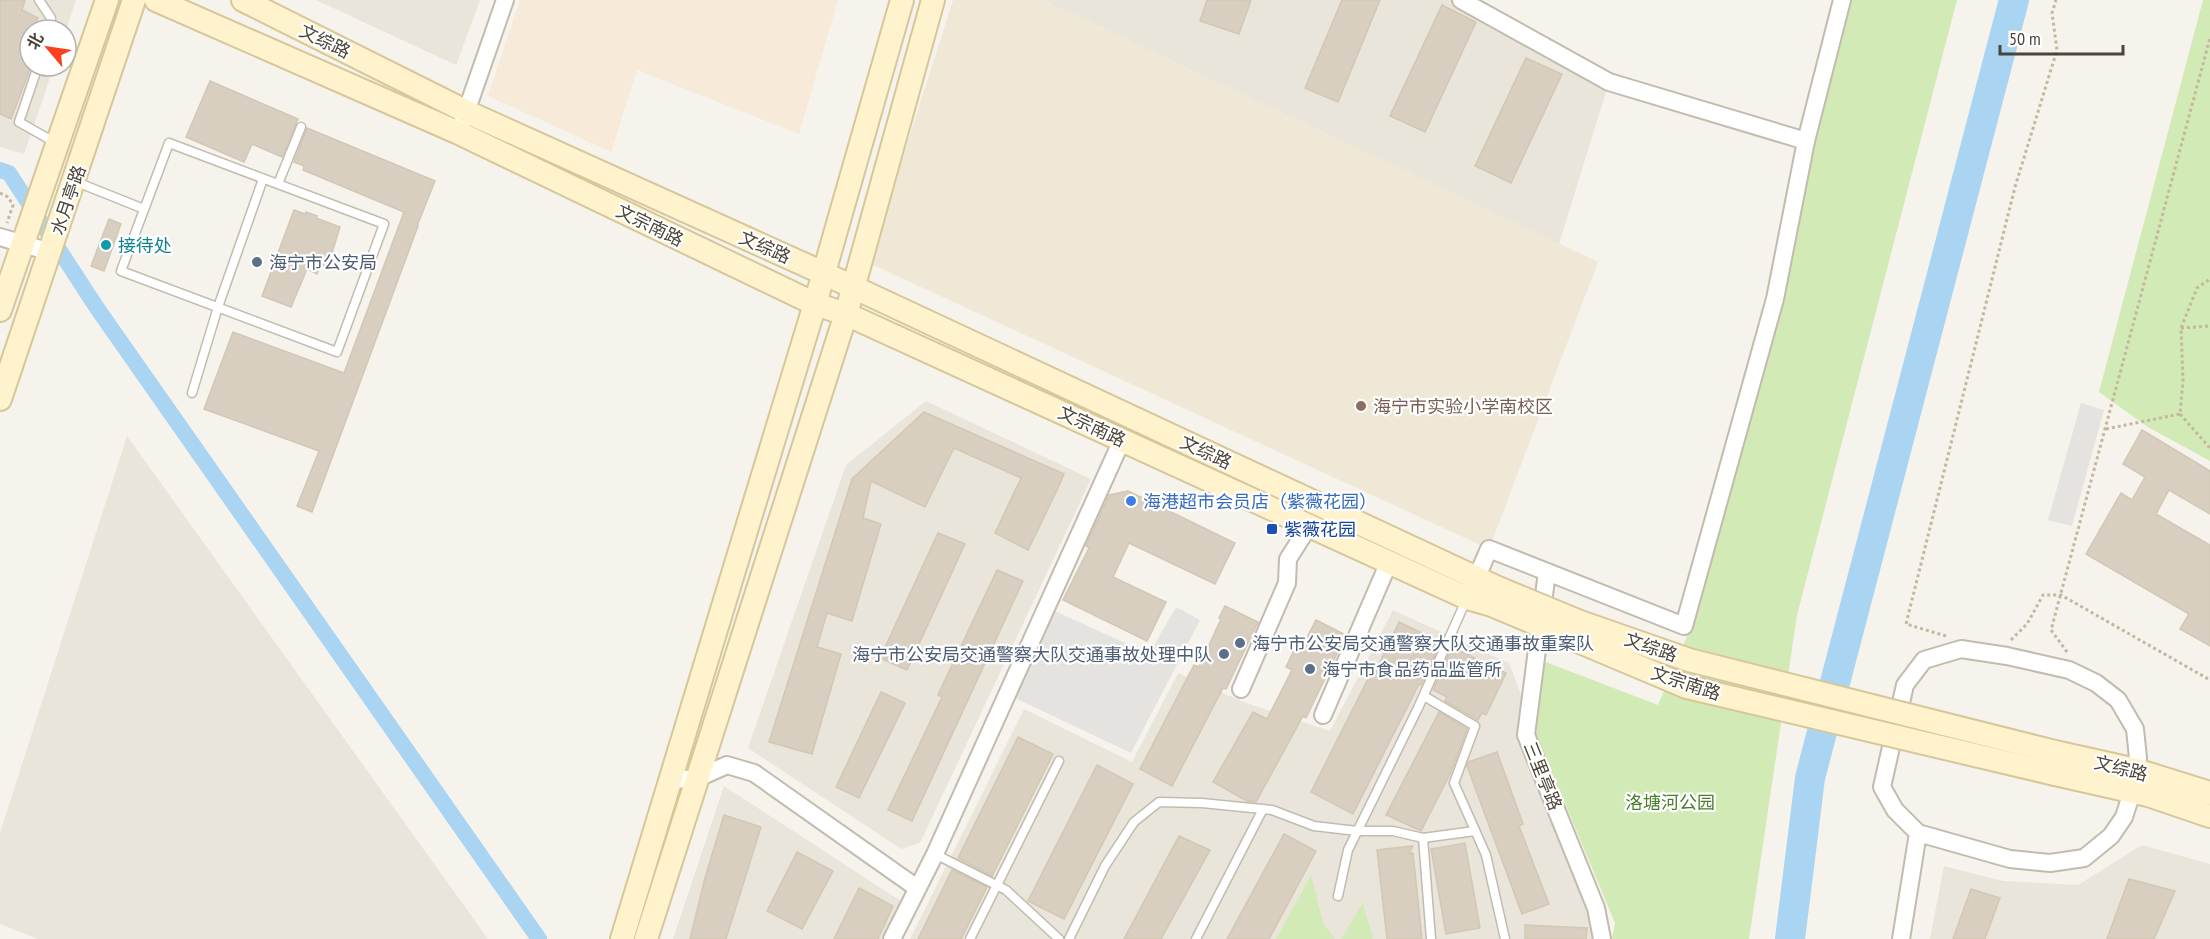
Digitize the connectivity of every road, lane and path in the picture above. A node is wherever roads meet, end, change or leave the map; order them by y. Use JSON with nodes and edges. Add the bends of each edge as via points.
{"nodes":[{"id":1,"x":39,"y":0,"type":"edge"},
{"id":2,"x":107,"y":0,"type":"edge"},
{"id":3,"x":134,"y":0,"type":"edge"},
{"id":4,"x":156,"y":0,"type":"edge"},
{"id":5,"x":243,"y":0,"type":"edge"},
{"id":6,"x":505,"y":0,"type":"edge"},
{"id":7,"x":902,"y":0,"type":"edge"},
{"id":8,"x":933,"y":0,"type":"edge"},
{"id":9,"x":1461,"y":0,"type":"edge"},
{"id":10,"x":1842,"y":0,"type":"edge"},
{"id":11,"x":2056,"y":0,"type":"edge"},
{"id":12,"x":51,"y":18,"type":"edge"},
{"id":13,"x":2210,"y":38,"type":"edge"},
{"id":14,"x":34,"y":78,"type":"edge"},
{"id":15,"x":467,"y":112,"type":"junction"},
{"id":16,"x":301,"y":127,"type":"dead end"},
{"id":17,"x":459,"y":134,"type":"junction"},
{"id":18,"x":49,"y":139,"type":"dead end"},
{"id":19,"x":1806,"y":141,"type":"junction"},
{"id":20,"x":263,"y":179,"type":"junction"},
{"id":21,"x":278,"y":184,"type":"junction"},
{"id":22,"x":71,"y":190,"type":"junction"},
{"id":23,"x":0,"y":193,"type":"edge"},
{"id":24,"x":144,"y":209,"type":"junction"},
{"id":25,"x":12,"y":240,"type":"edge"},
{"id":26,"x":50,"y":251,"type":"junction"},
{"id":27,"x":824,"y":273,"type":"junction"},
{"id":28,"x":2210,"y":279,"type":"edge"},
{"id":29,"x":854,"y":288,"type":"junction"},
{"id":30,"x":815,"y":304,"type":"junction"},
{"id":31,"x":218,"y":307,"type":"junction"},
{"id":32,"x":0,"y":310,"type":"edge"},
{"id":33,"x":846,"y":314,"type":"junction"},
{"id":34,"x":2210,"y":326,"type":"edge"},
{"id":35,"x":2181,"y":328,"type":"junction"},
{"id":36,"x":192,"y":393,"type":"dead end"},
{"id":37,"x":0,"y":399,"type":"edge"},
{"id":38,"x":2181,"y":414,"type":"junction"},
{"id":39,"x":2106,"y":429,"type":"junction"},
{"id":40,"x":1122,"y":440,"type":"junction"},
{"id":41,"x":2210,"y":448,"type":"edge"},
{"id":42,"x":1309,"y":525,"type":"junction"},
{"id":43,"x":1389,"y":562,"type":"junction"},
{"id":44,"x":1547,"y":572,"type":"junction"},
{"id":45,"x":1472,"y":588,"type":"junction"},
{"id":46,"x":2061,"y":596,"type":"junction"},
{"id":47,"x":1952,"y":638,"type":"dead end"},
{"id":48,"x":2003,"y":642,"type":"dead end"},
{"id":49,"x":2070,"y":657,"type":"dead end"},
{"id":50,"x":2210,"y":680,"type":"edge"},
{"id":51,"x":1241,"y":689,"type":"dead end"},
{"id":52,"x":1424,"y":696,"type":"junction"},
{"id":53,"x":1323,"y":714,"type":"dead end"},
{"id":54,"x":1059,"y":761,"type":"dead end"},
{"id":55,"x":698,"y":778,"type":"junction"},
{"id":56,"x":671,"y":780,"type":"junction"},
{"id":57,"x":2134,"y":781,"type":"junction"},
{"id":58,"x":2210,"y":793,"type":"edge"},
{"id":59,"x":1263,"y":809,"type":"junction"},
{"id":60,"x":2210,"y":816,"type":"edge"},
{"id":61,"x":1357,"y":831,"type":"junction"},
{"id":62,"x":1475,"y":831,"type":"junction"},
{"id":63,"x":1918,"y":833,"type":"junction"},
{"id":64,"x":1423,"y":838,"type":"junction"},
{"id":65,"x":935,"y":854,"type":"junction"},
{"id":66,"x":997,"y":886,"type":"junction"},
{"id":67,"x":917,"y":888,"type":"junction"},
{"id":68,"x":1338,"y":896,"type":"dead end"},
{"id":69,"x":622,"y":939,"type":"edge"},
{"id":70,"x":646,"y":939,"type":"edge"},
{"id":71,"x":892,"y":939,"type":"edge"},
{"id":72,"x":970,"y":939,"type":"edge"},
{"id":73,"x":1059,"y":939,"type":"edge"},
{"id":74,"x":1069,"y":939,"type":"edge"},
{"id":75,"x":1196,"y":939,"type":"edge"},
{"id":76,"x":1431,"y":939,"type":"edge"},
{"id":77,"x":1505,"y":939,"type":"edge"},
{"id":78,"x":1602,"y":939,"type":"edge"},
{"id":79,"x":1901,"y":939,"type":"edge"}],
"edges":[{"from":1,"to":12,"type":"lane"},
{"from":2,"to":25,"type":"main road","name":"水月亭路","via":[[41,189]]},
{"from":3,"to":22,"type":"main road","name":"水月亭路"},
{"from":4,"to":17,"type":"main road","name":"文宗南路"},
{"from":5,"to":15,"type":"main road","name":"文综路"},
{"from":6,"to":15,"type":"street"},
{"from":7,"to":27,"type":"main road"},
{"from":8,"to":29,"type":"main road"},
{"from":9,"to":19,"type":"street","via":[[1609,82]]},
{"from":10,"to":19,"type":"street"},
{"from":11,"to":47,"type":"path","via":[[2052,13],[2057,50],[2015,187],[1906,624]]},
{"from":13,"to":39,"type":"path"},
{"from":14,"to":18,"type":"lane","via":[[19,122]]},
{"from":15,"to":17,"type":"street"},
{"from":15,"to":27,"type":"main road","name":"文综路"},
{"from":16,"to":21,"type":"lane"},
{"from":17,"to":30,"type":"main road","name":"文宗南路"},
{"from":19,"to":44,"type":"street","via":[[1775,299],[1684,626]]},
{"from":20,"to":21,"type":"lane"},
{"from":20,"to":24,"type":"lane","via":[[169,143]]},
{"from":20,"to":31,"type":"lane"},
{"from":21,"to":31,"type":"lane","via":[[384,224],[337,352]]},
{"from":22,"to":24,"type":"lane"},
{"from":22,"to":26,"type":"main road","name":"水月亭路"},
{"from":23,"to":25,"type":"path","via":[[13,205]]},
{"from":24,"to":31,"type":"lane","via":[[121,271]]},
{"from":25,"to":26,"type":"street"},
{"from":25,"to":32,"type":"main road","name":"水月亭路"},
{"from":26,"to":37,"type":"main road","name":"水月亭路"},
{"from":27,"to":29,"type":"main road","name":"文综路"},
{"from":27,"to":30,"type":"main road"},
{"from":28,"to":35,"type":"path","via":[[2197,288]]},
{"from":29,"to":33,"type":"main road"},
{"from":29,"to":45,"type":"main road","name":"文综路"},
{"from":30,"to":33,"type":"main road","name":"文宗南路"},
{"from":30,"to":56,"type":"main road"},
{"from":31,"to":36,"type":"lane"},
{"from":33,"to":40,"type":"main road","name":"文宗南路"},
{"from":33,"to":55,"type":"main road"},
{"from":34,"to":35,"type":"path"},
{"from":35,"to":38,"type":"path"},
{"from":38,"to":39,"type":"path"},
{"from":38,"to":41,"type":"path"},
{"from":39,"to":46,"type":"path"},
{"from":40,"to":42,"type":"main road","name":"文宗南路"},
{"from":40,"to":65,"type":"street"},
{"from":42,"to":43,"type":"main road","name":"文宗南路"},
{"from":42,"to":51,"type":"street","via":[[1288,558],[1287,583]]},
{"from":43,"to":45,"type":"main road","name":"文宗南路"},
{"from":43,"to":53,"type":"street"},
{"from":44,"to":45,"type":"street","via":[[1489,549]]},
{"from":44,"to":78,"type":"street","name":"三里亭路","via":[[1526,735],[1596,908]]},
{"from":45,"to":52,"type":"lane"},
{"from":45,"to":57,"type":"main road","name":"文宗南路","bridge":true,"via":[[1687,687]]},
{"from":46,"to":48,"type":"path","via":[[2043,595],[2027,624],[2011,640]]},
{"from":46,"to":49,"type":"path","via":[[2051,630]]},
{"from":46,"to":50,"type":"path"},
{"from":52,"to":61,"type":"lane"},
{"from":52,"to":62,"type":"lane","via":[[1474,726],[1455,783]]},
{"from":54,"to":66,"type":"lane"},
{"from":55,"to":56,"type":"street"},
{"from":55,"to":67,"type":"street","via":[[728,765],[754,773]]},
{"from":55,"to":70,"type":"main road"},
{"from":56,"to":69,"type":"main road"},
{"from":57,"to":58,"type":"main road","name":"文综路"},
{"from":57,"to":60,"type":"main road","via":[[2148,795]]},
{"from":57,"to":63,"type":"street","via":[[2124,817],[2111,836],[2084,858],[2050,863],[2010,859]]},
{"from":57,"to":63,"type":"street","via":[[2138,758],[2135,729],[2118,700],[2096,683],[2069,670],[1961,649],[1924,660],[1905,685],[1882,786],[1895,810]]},
{"from":59,"to":61,"type":"lane","via":[[1314,826]]},
{"from":59,"to":74,"type":"lane","via":[[1159,802],[1134,822],[1111,857]]},
{"from":59,"to":75,"type":"lane"},
{"from":61,"to":64,"type":"lane","via":[[1393,831]]},
{"from":61,"to":68,"type":"lane","via":[[1348,850]]},
{"from":62,"to":64,"type":"lane"},
{"from":62,"to":77,"type":"lane","via":[[1486,855]]},
{"from":63,"to":79,"type":"street"},
{"from":64,"to":76,"type":"lane"},
{"from":65,"to":66,"type":"lane"},
{"from":65,"to":67,"type":"street"},
{"from":66,"to":72,"type":"lane"},
{"from":66,"to":73,"type":"lane"},
{"from":67,"to":71,"type":"street"}]}
